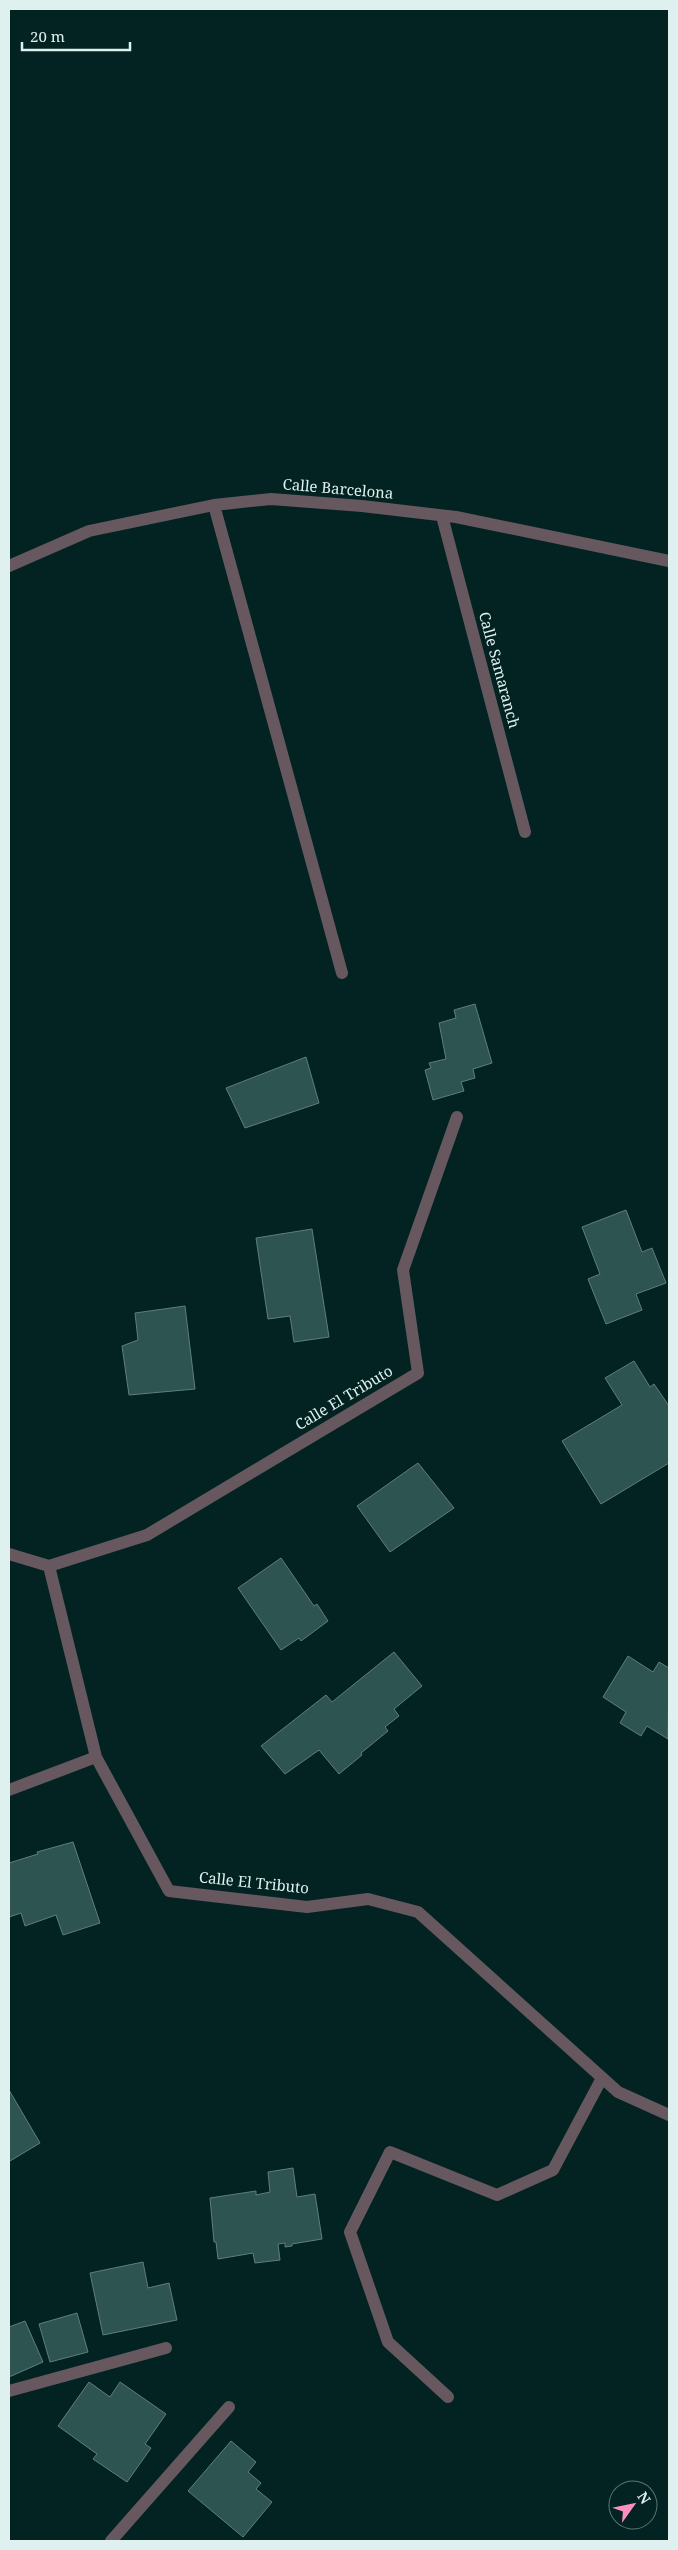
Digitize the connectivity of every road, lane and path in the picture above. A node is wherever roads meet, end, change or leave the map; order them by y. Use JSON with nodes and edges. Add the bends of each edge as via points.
{"nodes":[{"id":1,"x":214,"y":505,"type":"junction"},
{"id":2,"x":442,"y":516,"type":"junction"},
{"id":3,"x":669,"y":562,"type":"edge"},
{"id":4,"x":9,"y":566,"type":"edge"},
{"id":5,"x":525,"y":832,"type":"dead end"},
{"id":6,"x":342,"y":973,"type":"dead end"},
{"id":7,"x":457,"y":1117,"type":"dead end"},
{"id":8,"x":9,"y":1554,"type":"edge"},
{"id":9,"x":49,"y":1566,"type":"junction"},
{"id":10,"x":96,"y":1757,"type":"junction"},
{"id":11,"x":9,"y":1790,"type":"edge"},
{"id":12,"x":602,"y":2078,"type":"junction"},
{"id":13,"x":669,"y":2116,"type":"edge"},
{"id":14,"x":166,"y":2348,"type":"dead end"},
{"id":15,"x":9,"y":2391,"type":"edge"},
{"id":16,"x":448,"y":2397,"type":"dead end"},
{"id":17,"x":229,"y":2407,"type":"dead end"},
{"id":18,"x":110,"y":2541,"type":"edge"}],
"edges":[{"from":1,"to":2,"type":"street","name":"Calle Barcelona","via":[[271,499]]},
{"from":1,"to":4,"type":"street","name":"Calle Barcelona","via":[[89,531]]},
{"from":1,"to":6,"type":"street"},
{"from":2,"to":3,"type":"street","name":"Calle Barcelona"},
{"from":2,"to":5,"type":"street","name":"Calle Samaranch"},
{"from":7,"to":9,"type":"street","name":"Calle El Tributo","via":[[403,1270],[418,1372],[147,1535]]},
{"from":8,"to":9,"type":"street"},
{"from":9,"to":10,"type":"street","name":"Calle El Tributo"},
{"from":10,"to":11,"type":"street"},
{"from":10,"to":12,"type":"street","name":"Calle El Tributo","via":[[169,1891],[307,1907],[368,1899],[418,1912]]},
{"from":12,"to":13,"type":"street","name":"Calle El Tributo","via":[[618,2092]]},
{"from":12,"to":16,"type":"street","via":[[553,2170],[497,2195],[390,2152],[350,2232],[388,2342]]},
{"from":14,"to":15,"type":"street"},
{"from":17,"to":18,"type":"street"}]}
